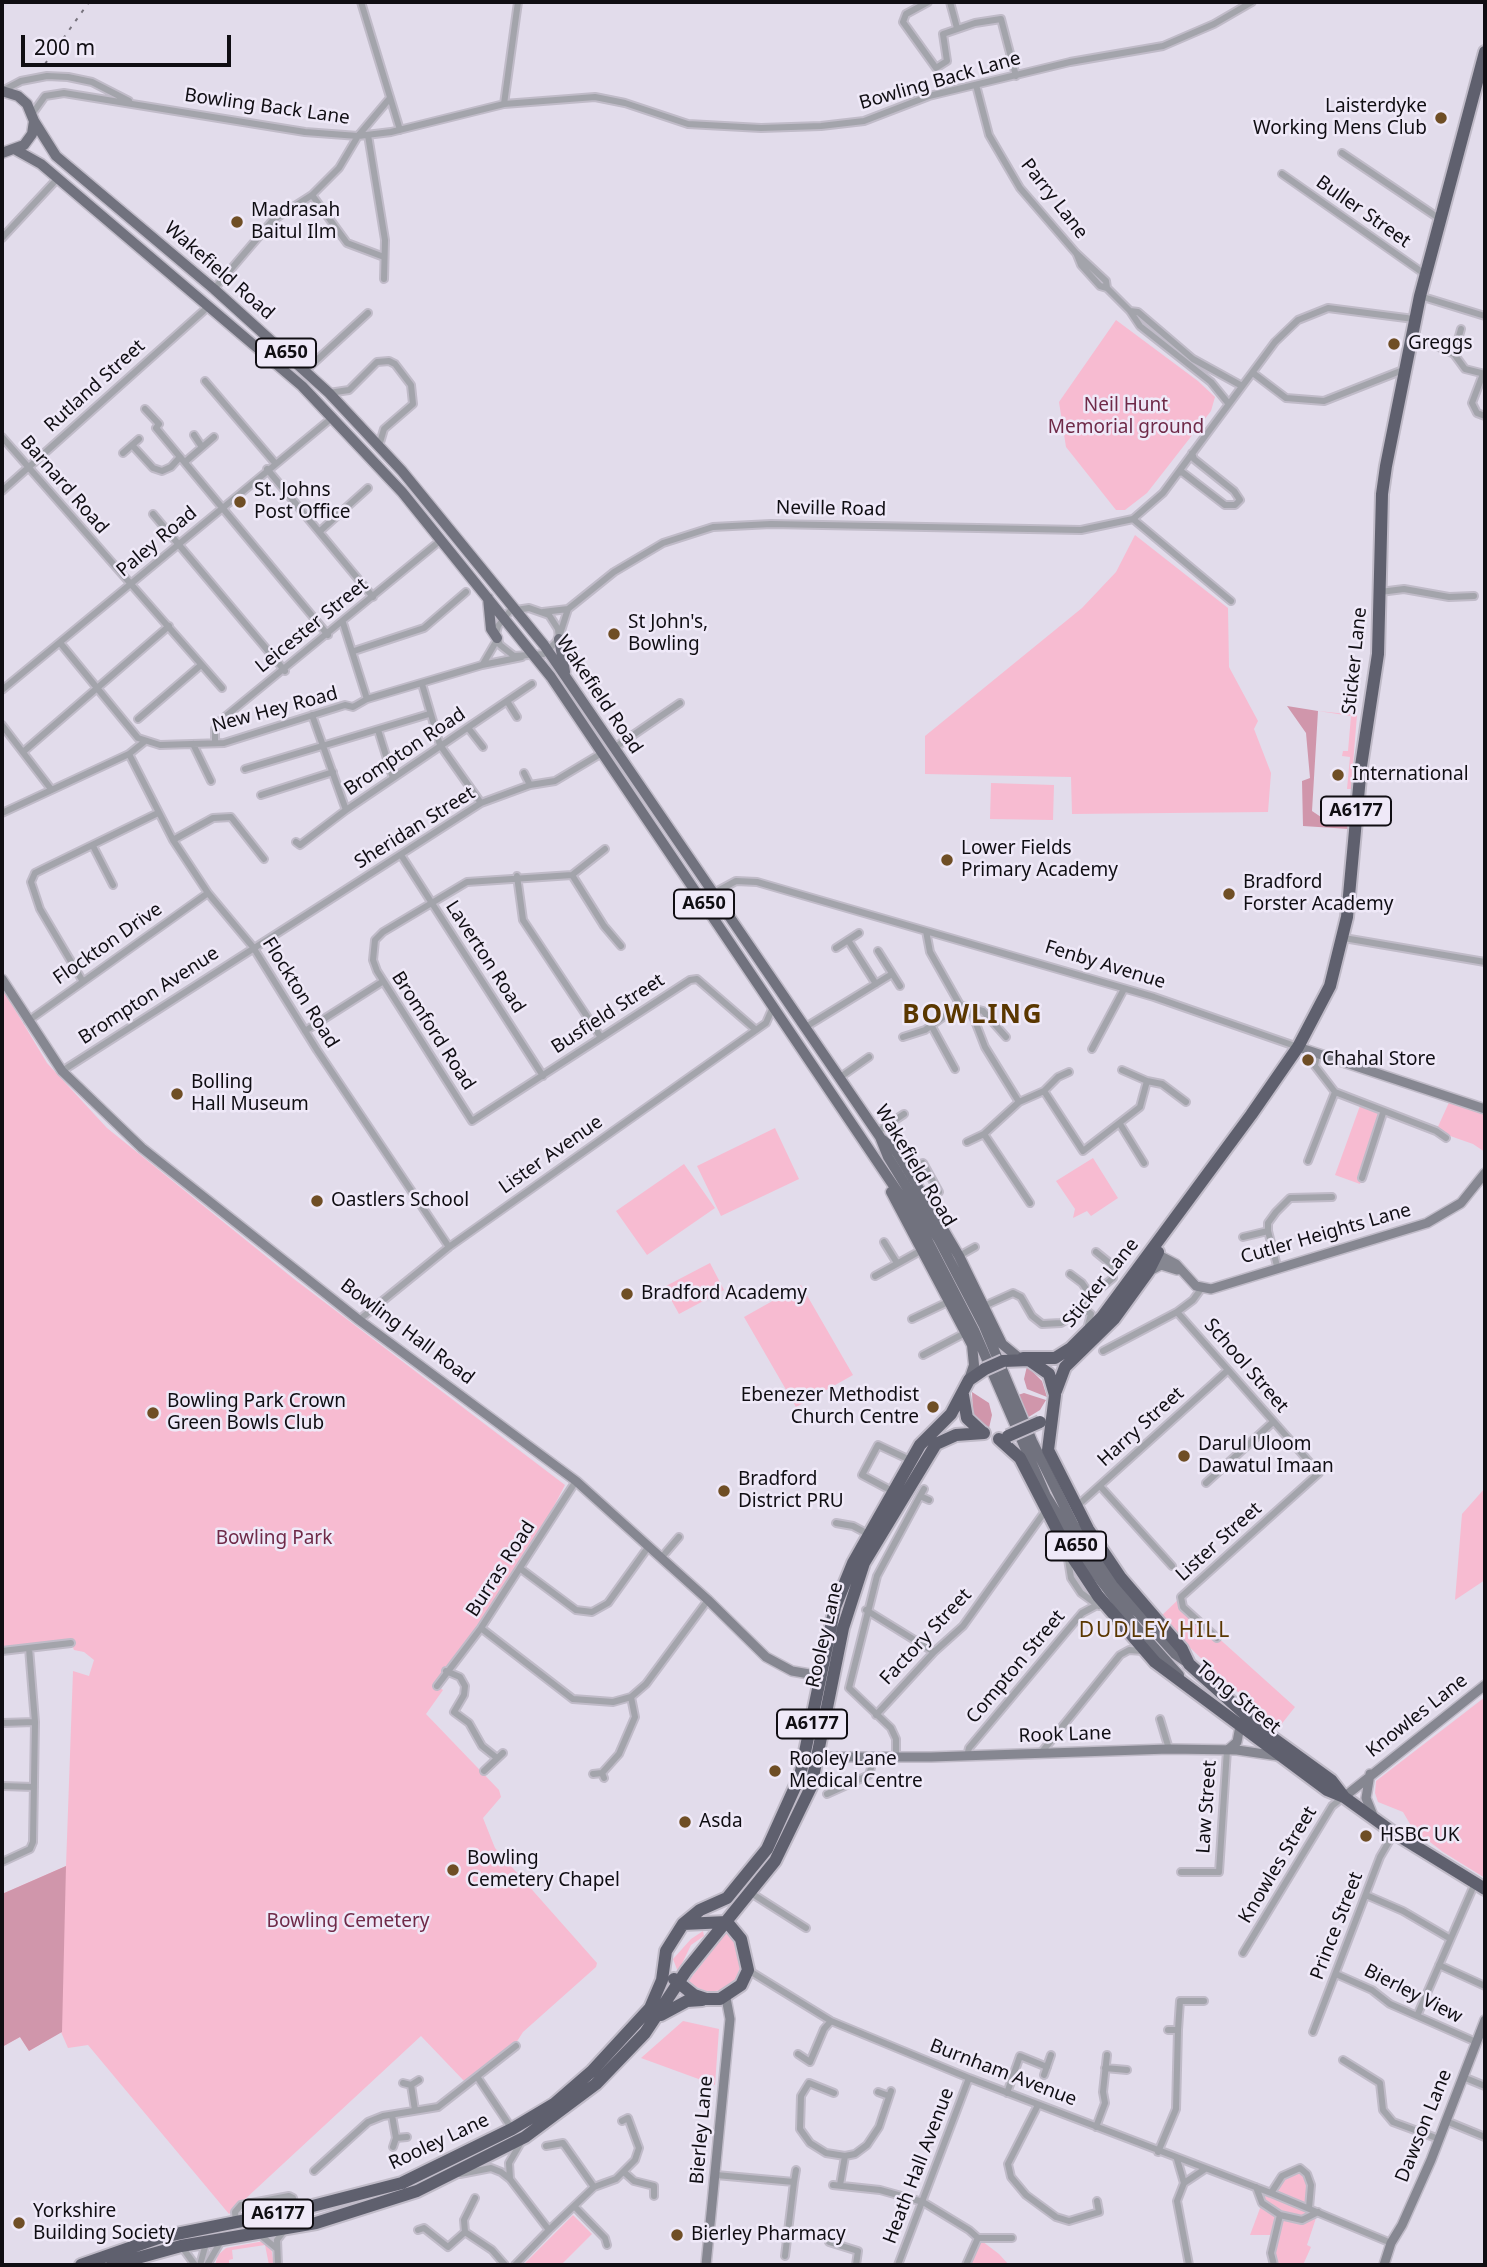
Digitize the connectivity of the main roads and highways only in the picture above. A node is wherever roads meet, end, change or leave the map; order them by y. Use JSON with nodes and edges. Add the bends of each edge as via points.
{"nodes":[{"id":1,"x":1485,"y":52,"type":"edge"},
{"id":2,"x":2,"y":91,"type":"edge"},
{"id":3,"x":1480,"y":94,"type":"edge"},
{"id":4,"x":33,"y":118,"type":"junction"},
{"id":5,"x":16,"y":150,"type":"junction"},
{"id":6,"x":2,"y":153,"type":"edge"},
{"id":7,"x":487,"y":594,"type":"junction"},
{"id":8,"x":559,"y":637,"type":"road end"},
{"id":9,"x":497,"y":639,"type":"road end"},
{"id":10,"x":567,"y":679,"type":"junction"},
{"id":11,"x":878,"y":1135,"type":"junction"},
{"id":12,"x":870,"y":1154,"type":"junction"},
{"id":13,"x":1154,"y":1253,"type":"junction"},
{"id":14,"x":1021,"y":1358,"type":"junction"},
{"id":15,"x":966,"y":1386,"type":"junction"},
{"id":16,"x":1010,"y":1387,"type":"joint"},
{"id":17,"x":999,"y":1392,"type":"joint"},
{"id":18,"x":1055,"y":1395,"type":"junction"},
{"id":19,"x":1052,"y":1411,"type":"junction"},
{"id":20,"x":984,"y":1433,"type":"junction"},
{"id":21,"x":1003,"y":1438,"type":"junction"},
{"id":22,"x":1189,"y":1664,"type":"junction"},
{"id":23,"x":1184,"y":1681,"type":"junction"},
{"id":24,"x":1344,"y":1797,"type":"junction"},
{"id":25,"x":1480,"y":1886,"type":"edge"},
{"id":26,"x":708,"y":1921,"type":"junction"},
{"id":27,"x":727,"y":1922,"type":"junction"},
{"id":28,"x":683,"y":1924,"type":"junction"},
{"id":29,"x":709,"y":1941,"type":"junction"},
{"id":30,"x":665,"y":1968,"type":"junction"},
{"id":31,"x":677,"y":1983,"type":"junction"},
{"id":32,"x":706,"y":1999,"type":"junction"},
{"id":33,"x":655,"y":2018,"type":"junction"},
{"id":34,"x":81,"y":2265,"type":"edge"},
{"id":35,"x":112,"y":2265,"type":"edge"}],
"edges":[{"from":1,"to":3,"type":"highway","name":"Sticker Lane","number":"A6177"},
{"from":2,"to":4,"type":"main road","number":"A650","via":[[18,96]]},
{"from":3,"to":13,"type":"highway","name":"Sticker Lane","number":"A6177","via":[[1420,296],[1382,494],[1378,654],[1344,937],[1330,986],[1298,1047]]},
{"from":4,"to":5,"type":"main road","via":[[32,134]]},
{"from":4,"to":10,"type":"main road","name":"Wakefield Road","number":"A650","via":[[56,156],[329,393],[516,609]]},
{"from":5,"to":6,"type":"main road"},
{"from":5,"to":7,"type":"main road","name":"Wakefield Road","number":"A650","via":[[41,164],[209,305],[333,417]]},
{"from":7,"to":9,"type":"main road","via":[[491,629]]},
{"from":7,"to":12,"type":"main road","name":"Wakefield Road","number":"A650","via":[[602,753]]},
{"from":8,"to":10,"type":"main road"},
{"from":10,"to":11,"type":"main road","name":"Wakefield Road","number":"A650"},
{"from":11,"to":14,"type":"main road","via":[[896,1151],[926,1200],[1002,1344]]},
{"from":11,"to":16,"type":"main road","name":"Wakefield Road","number":"A650","via":[[939,1240]]},
{"from":12,"to":15,"type":"main road","number":"A650","via":[[967,1332],[974,1354]]},
{"from":12,"to":17,"type":"main road","name":"Wakefield Road","number":"A650","via":[[918,1222],[947,1274]]},
{"from":13,"to":14,"type":"highway","name":"Sticker Lane","number":"A6177","via":[[1071,1348],[1055,1358]]},
{"from":13,"to":18,"type":"highway","name":"Sticker Lane","number":"A6177","via":[[1148,1272],[1105,1329],[1065,1367]]},
{"from":14,"to":15,"type":"highway","bridge":true,"via":[[985,1369]]},
{"from":14,"to":18,"type":"highway","via":[[1045,1369]]},
{"from":15,"to":20,"type":"highway","via":[[967,1418]]},
{"from":15,"to":28,"type":"highway","name":"Rooley Lane","number":"A6177","via":[[951,1414],[909,1461],[835,1607],[800,1776],[767,1849],[727,1898]]},
{"from":16,"to":22,"type":"main road","name":"Tong Street","number":"A650","via":[[1079,1534],[1122,1595]]},
{"from":17,"to":23,"type":"main road","name":"Tong Street","number":"A650","via":[[1046,1496],[1081,1553],[1136,1627]]},
{"from":18,"to":19,"type":"highway"},
{"from":19,"to":21,"type":"highway","bridge":true,"via":[[1040,1422]]},
{"from":19,"to":22,"type":"highway","via":[[1048,1450],[1076,1507],[1121,1578],[1182,1649]]},
{"from":20,"to":21,"type":"highway"},
{"from":20,"to":27,"type":"highway","name":"Rooley Lane","number":"A6177","via":[[956,1435],[936,1444],[864,1563],[843,1628],[819,1757],[801,1811],[775,1861]]},
{"from":21,"to":23,"type":"highway","via":[[1020,1458],[1102,1607],[1168,1674]]},
{"from":22,"to":24,"type":"highway","name":"Tong Street","number":"A650","via":[[1266,1733],[1331,1780]]},
{"from":23,"to":24,"type":"highway","name":"Tong Street","number":"A650","via":[[1278,1756]]},
{"from":24,"to":25,"type":"highway","name":"Tong Street","number":"A650"},
{"from":26,"to":27,"type":"highway"},
{"from":26,"to":28,"type":"highway"},
{"from":26,"to":29,"type":"highway"},
{"from":27,"to":29,"type":"highway","name":"Rooley Lane","number":"A6177"},
{"from":27,"to":32,"type":"highway","via":[[741,1940],[748,1970],[741,1985],[726,1998]]},
{"from":28,"to":30,"type":"highway","name":"Rooley Lane","number":"A6177","via":[[666,1951]]},
{"from":29,"to":31,"type":"highway","name":"Rooley Lane","number":"A6177"},
{"from":30,"to":31,"type":"highway"},
{"from":30,"to":34,"type":"highway","name":"Rooley Lane","number":"A6177","via":[[650,2008],[632,2031],[554,2104],[512,2129],[402,2183],[136,2244]]},
{"from":31,"to":32,"type":"highway"},
{"from":31,"to":33,"type":"highway","name":"Rooley Lane","number":"A6177"},
{"from":32,"to":33,"type":"highway","via":[[687,2001]]},
{"from":33,"to":35,"type":"highway","name":"Rooley Lane","number":"A6177","via":[[596,2084],[525,2137],[448,2178],[364,2209],[286,2229],[181,2246]]}]}
